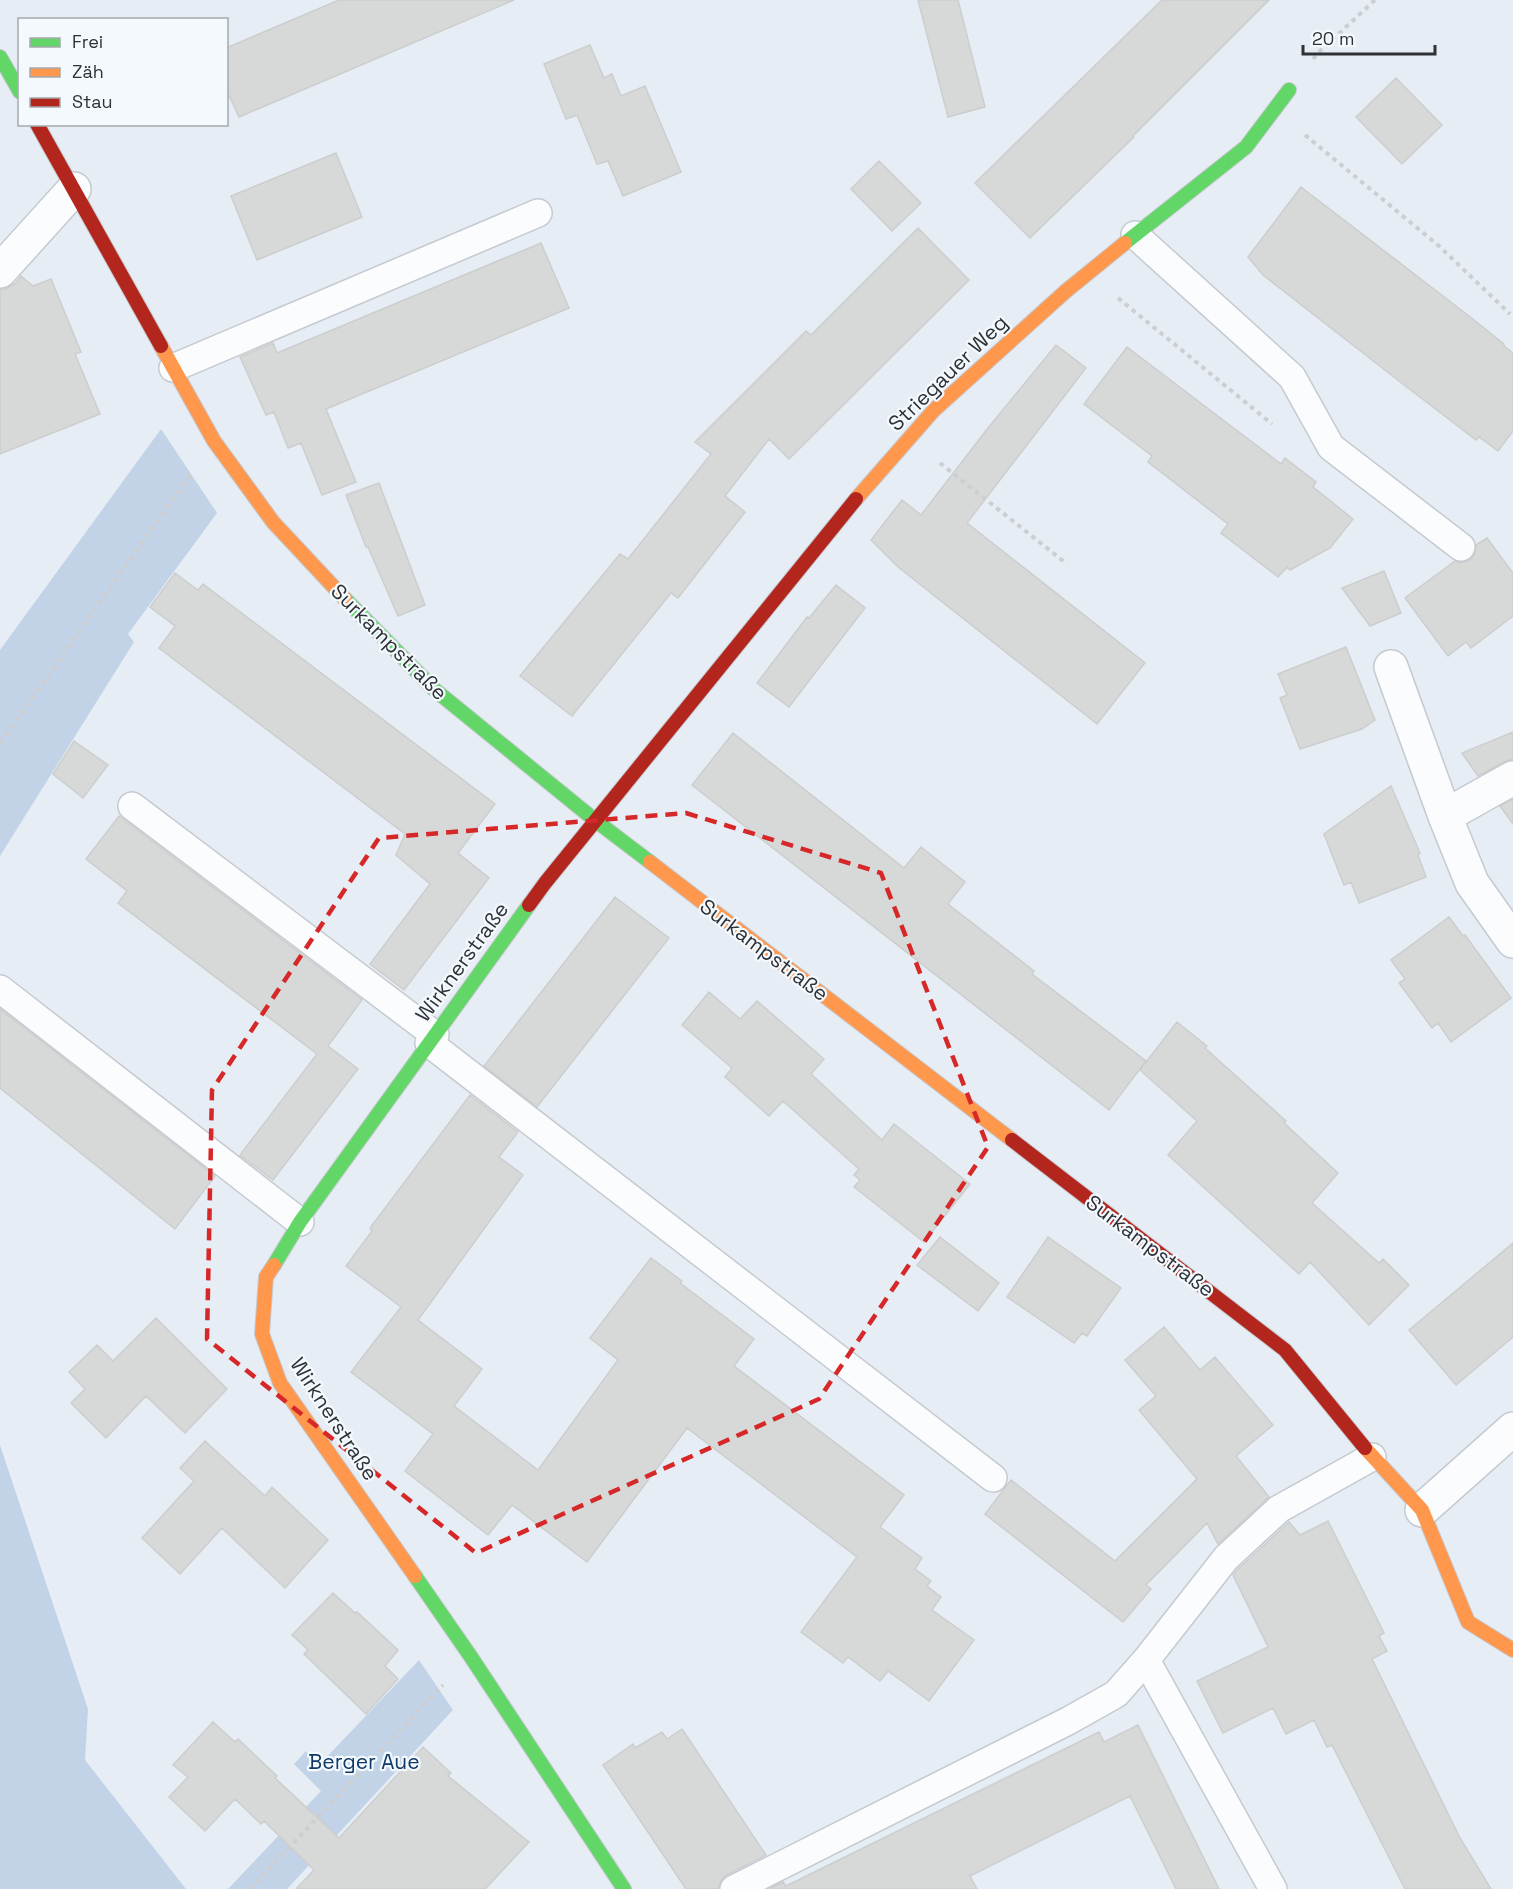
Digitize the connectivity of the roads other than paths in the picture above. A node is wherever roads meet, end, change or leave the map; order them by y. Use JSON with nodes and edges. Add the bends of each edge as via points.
{"nodes":[{"id":1,"x":0,"y":57,"type":"edge"},
{"id":2,"x":18,"y":88,"type":"edge"},
{"id":3,"x":1289,"y":90,"type":"road end"},
{"id":4,"x":39,"y":126,"type":"edge"},
{"id":5,"x":74,"y":189,"type":"junction"},
{"id":6,"x":538,"y":213,"type":"dead end"},
{"id":7,"x":1135,"y":235,"type":"junction"},
{"id":8,"x":0,"y":271,"type":"edge"},
{"id":9,"x":172,"y":368,"type":"junction"},
{"id":10,"x":1461,"y":547,"type":"dead end"},
{"id":11,"x":1391,"y":667,"type":"dead end"},
{"id":12,"x":1513,"y":778,"type":"edge"},
{"id":13,"x":132,"y":806,"type":"dead end"},
{"id":14,"x":1445,"y":816,"type":"junction"},
{"id":15,"x":596,"y":821,"type":"junction"},
{"id":16,"x":1513,"y":941,"type":"edge"},
{"id":17,"x":0,"y":989,"type":"edge"},
{"id":18,"x":432,"y":1039,"type":"junction"},
{"id":19,"x":300,"y":1222,"type":"junction"},
{"id":20,"x":1513,"y":1429,"type":"edge"},
{"id":21,"x":1372,"y":1457,"type":"junction"},
{"id":22,"x":993,"y":1478,"type":"dead end"},
{"id":23,"x":1422,"y":1510,"type":"junction"},
{"id":24,"x":1513,"y":1650,"type":"edge"},
{"id":25,"x":1146,"y":1660,"type":"junction"},
{"id":26,"x":1270,"y":1888,"type":"edge"},
{"id":27,"x":624,"y":1889,"type":"edge"},
{"id":28,"x":734,"y":1889,"type":"edge"}],
"edges":[{"from":1,"to":2,"type":"street"},
{"from":3,"to":7,"type":"street","name":"Striegauer Weg","via":[[1246,147]]},
{"from":4,"to":5,"type":"street","name":"Surkampstraße"},
{"from":5,"to":8,"type":"street"},
{"from":5,"to":9,"type":"street","name":"Surkampstraße"},
{"from":6,"to":9,"type":"lane"},
{"from":7,"to":10,"type":"lane","via":[[1292,377],[1331,447]]},
{"from":7,"to":15,"type":"street","name":"Striegauer Weg","via":[[934,410],[837,521]]},
{"from":9,"to":15,"type":"street","name":"Surkampstraße","via":[[214,441],[273,522],[337,591],[435,690]]},
{"from":11,"to":14,"type":"street"},
{"from":12,"to":14,"type":"street"},
{"from":13,"to":18,"type":"lane"},
{"from":14,"to":16,"type":"street","via":[[1472,883]]},
{"from":15,"to":18,"type":"street","name":"Wirknerstraße","via":[[545,883]]},
{"from":15,"to":21,"type":"street","name":"Surkampstraße","via":[[1285,1350]]},
{"from":17,"to":19,"type":"lane"},
{"from":18,"to":19,"type":"street","name":"Wirknerstraße"},
{"from":18,"to":22,"type":"lane"},
{"from":19,"to":27,"type":"street","name":"Wirknerstraße","via":[[266,1276],[262,1334],[280,1383],[471,1657]]},
{"from":20,"to":23,"type":"street"},
{"from":21,"to":23,"type":"street","name":"Surkampstraße"},
{"from":21,"to":25,"type":"lane","via":[[1279,1509],[1226,1558]]},
{"from":23,"to":24,"type":"street","name":"Surkampstraße","via":[[1468,1622]]},
{"from":25,"to":26,"type":"lane"},
{"from":25,"to":28,"type":"lane","via":[[1116,1694],[1068,1721]]}]}
